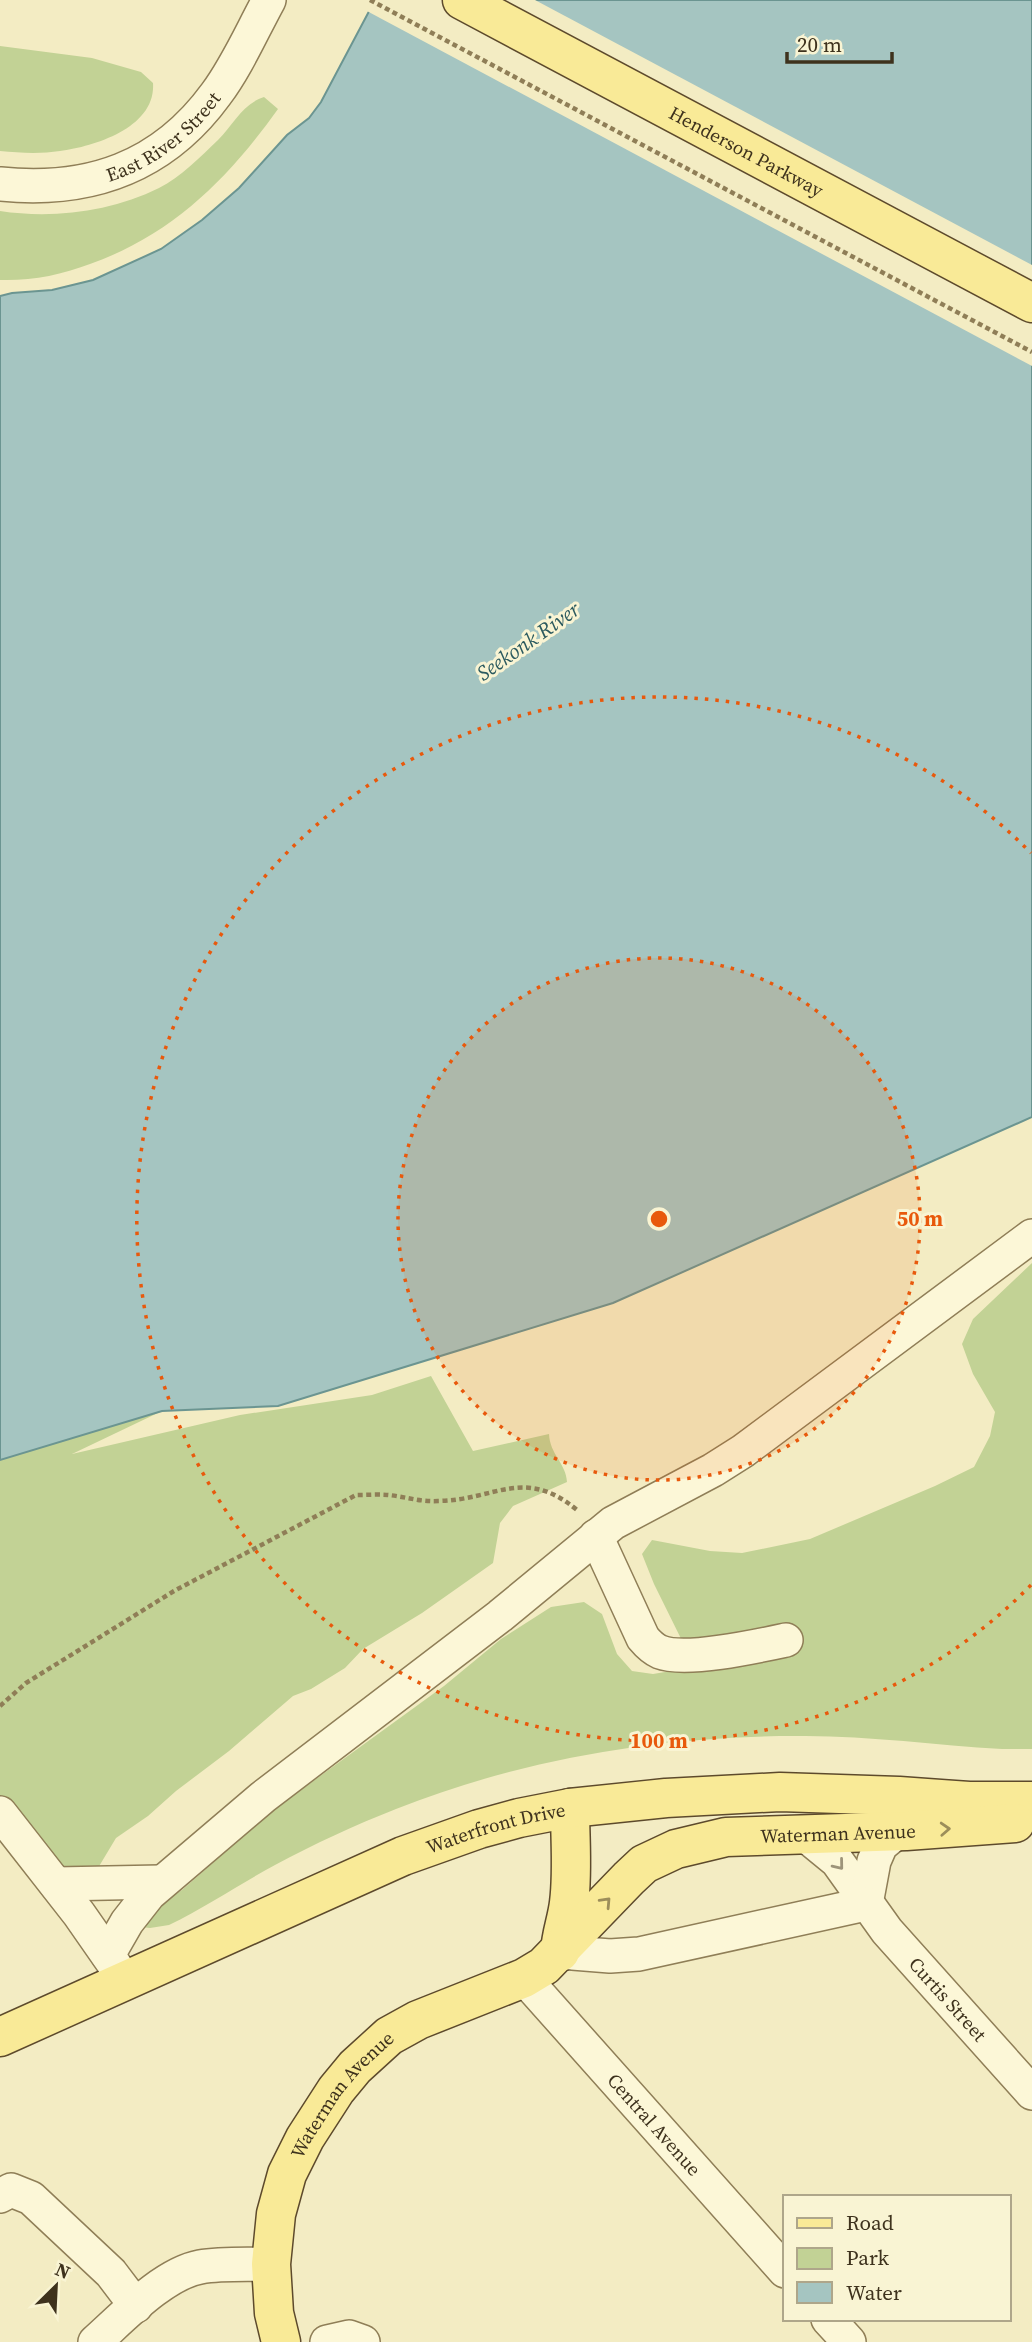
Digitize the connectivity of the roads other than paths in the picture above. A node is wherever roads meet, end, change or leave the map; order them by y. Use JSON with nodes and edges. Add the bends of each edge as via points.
{"nodes":[{"id":1,"x":268,"y":0,"type":"edge"},
{"id":2,"x":462,"y":0,"type":"edge"},
{"id":3,"x":0,"y":184,"type":"edge"},
{"id":4,"x":1032,"y":303,"type":"edge"},
{"id":5,"x":1032,"y":1236,"type":"edge"},
{"id":6,"x":596,"y":1536,"type":"junction"},
{"id":7,"x":786,"y":1640,"type":"dead end"},
{"id":8,"x":1032,"y":1801,"type":"edge"},
{"id":9,"x":570,"y":1808,"type":"junction"},
{"id":10,"x":0,"y":1812,"type":"edge"},
{"id":11,"x":1032,"y":1822,"type":"edge"},
{"id":12,"x":898,"y":1831,"type":"junction"},
{"id":13,"x":804,"y":1834,"type":"junction"},
{"id":14,"x":161,"y":1882,"type":"junction"},
{"id":15,"x":56,"y":1884,"type":"junction"},
{"id":16,"x":866,"y":1903,"type":"junction"},
{"id":17,"x":559,"y":1952,"type":"junction"},
{"id":18,"x":116,"y":1968,"type":"junction"},
{"id":19,"x":524,"y":1978,"type":"junction"},
{"id":20,"x":0,"y":2037,"type":"edge"},
{"id":21,"x":1032,"y":2093,"type":"edge"},
{"id":22,"x":0,"y":2196,"type":"edge"},
{"id":23,"x":271,"y":2263,"type":"junction"},
{"id":24,"x":783,"y":2269,"type":"edge"},
{"id":25,"x":136,"y":2306,"type":"junction"},
{"id":26,"x":830,"y":2321,"type":"edge"},
{"id":27,"x":94,"y":2342,"type":"edge"},
{"id":28,"x":281,"y":2342,"type":"edge"},
{"id":29,"x":327,"y":2342,"type":"edge"},
{"id":30,"x":363,"y":2342,"type":"edge"},
{"id":31,"x":849,"y":2342,"type":"edge"}],
"edges":[{"from":1,"to":3,"type":"street","name":"East River Street","via":[[218,92],[197,119],[144,161],[84,182],[29,187]]},
{"from":2,"to":4,"type":"main road","name":"Henderson Parkway"},
{"from":5,"to":6,"type":"street","via":[[743,1451]]},
{"from":6,"to":7,"type":"street","via":[[649,1645],[671,1654],[724,1652]]},
{"from":6,"to":14,"type":"street"},
{"from":8,"to":9,"type":"main road","name":"Waterfront Drive","via":[[780,1792]]},
{"from":9,"to":17,"type":"main road","via":[[570,1896]]},
{"from":9,"to":18,"type":"main road","name":"Waterfront Drive","via":[[479,1829]]},
{"from":10,"to":15,"type":"street"},
{"from":12,"to":11,"type":"main road","name":"Waterman Avenue","one_way":true},
{"from":12,"to":13,"type":"main road","name":"Waterman Avenue"},
{"from":12,"to":16,"type":"street","via":[[881,1845]]},
{"from":13,"to":16,"type":"street","name":"Curtis Street","one_way":true,"via":[[838,1861]]},
{"from":17,"to":13,"type":"main road","name":"Waterman Avenue","one_way":true,"via":[[629,1878],[661,1854],[726,1837]]},
{"from":14,"to":15,"type":"street"},
{"from":14,"to":18,"type":"street","via":[[138,1906]]},
{"from":15,"to":18,"type":"street"},
{"from":16,"to":17,"type":"street","via":[[639,1954]]},
{"from":16,"to":21,"type":"street","name":"Curtis Street"},
{"from":17,"to":19,"type":"main road","name":"Waterman Avenue"},
{"from":18,"to":20,"type":"main road","name":"Waterfront Drive"},
{"from":19,"to":23,"type":"main road","name":"Waterman Avenue","via":[[404,2027],[355,2067],[319,2114],[291,2164],[276,2214]]},
{"from":19,"to":24,"type":"street","name":"Central Avenue"},
{"from":22,"to":25,"type":"street","via":[[11,2190],[31,2198],[111,2273]]},
{"from":23,"to":25,"type":"street","via":[[199,2267],[178,2275]]},
{"from":23,"to":28,"type":"main road","name":"Waterman Avenue"},
{"from":25,"to":27,"type":"street"},
{"from":26,"to":31,"type":"street"},
{"from":29,"to":30,"type":"street","via":[[349,2337]]}]}
